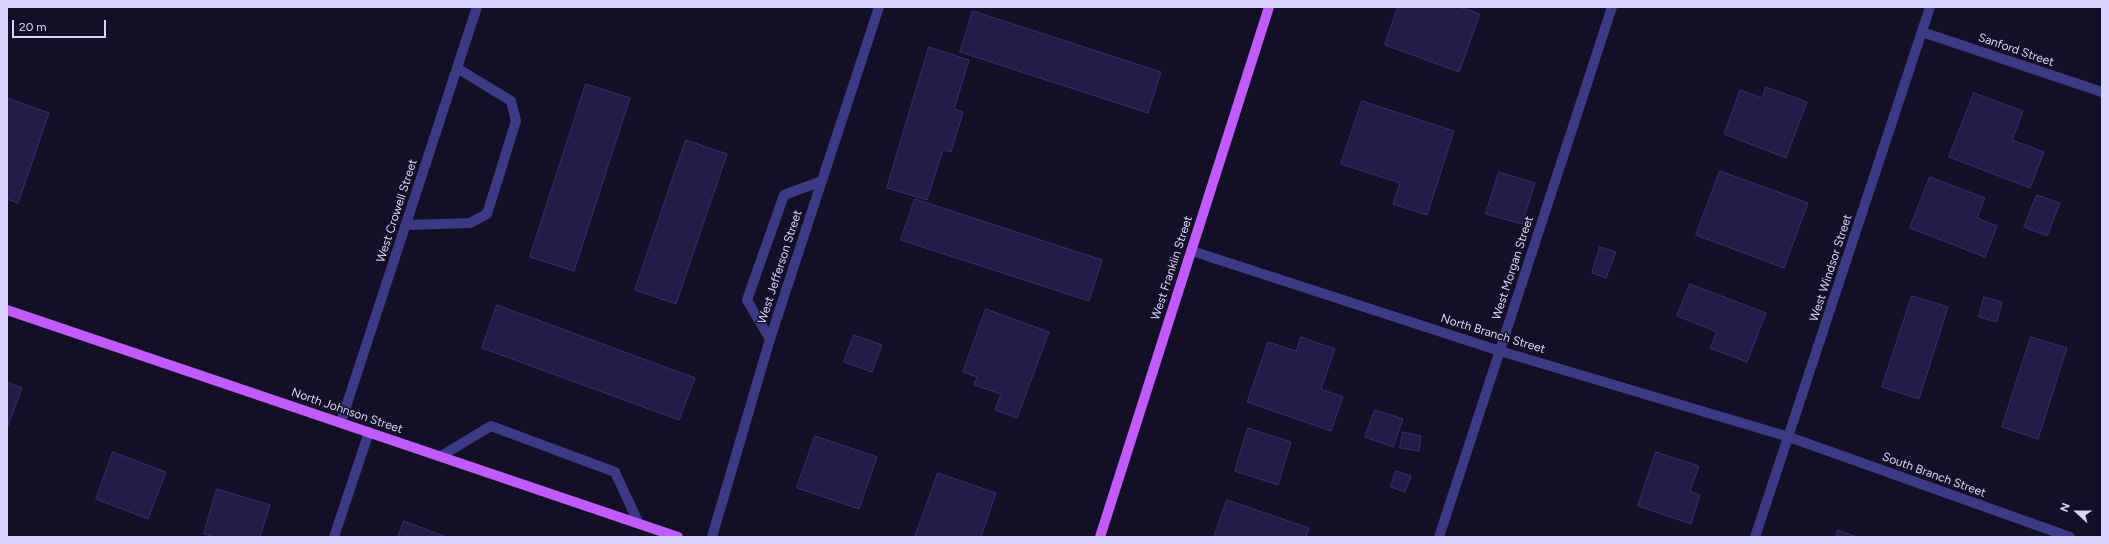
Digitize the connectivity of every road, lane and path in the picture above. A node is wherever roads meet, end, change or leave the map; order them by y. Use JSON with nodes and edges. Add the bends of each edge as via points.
{"nodes":[{"id":1,"x":477,"y":7,"type":"edge"},
{"id":2,"x":879,"y":7,"type":"edge"},
{"id":3,"x":1269,"y":7,"type":"edge"},
{"id":4,"x":1612,"y":7,"type":"edge"},
{"id":5,"x":1930,"y":7,"type":"edge"},
{"id":6,"x":1922,"y":32,"type":"junction"},
{"id":7,"x":457,"y":68,"type":"junction"},
{"id":8,"x":2102,"y":92,"type":"edge"},
{"id":9,"x":822,"y":181,"type":"junction"},
{"id":10,"x":406,"y":225,"type":"junction"},
{"id":11,"x":1192,"y":251,"type":"junction"},
{"id":12,"x":7,"y":310,"type":"edge"},
{"id":13,"x":770,"y":340,"type":"junction"},
{"id":14,"x":1500,"y":351,"type":"junction"},
{"id":15,"x":341,"y":422,"type":"junction"},
{"id":16,"x":369,"y":432,"type":"junction"},
{"id":17,"x":1789,"y":437,"type":"junction"},
{"id":18,"x":441,"y":456,"type":"junction"},
{"id":19,"x":639,"y":524,"type":"junction"},
{"id":20,"x":334,"y":537,"type":"edge"},
{"id":21,"x":678,"y":537,"type":"edge"},
{"id":22,"x":712,"y":537,"type":"edge"},
{"id":23,"x":1100,"y":537,"type":"edge"},
{"id":24,"x":1439,"y":537,"type":"edge"},
{"id":25,"x":1755,"y":537,"type":"edge"},
{"id":26,"x":2069,"y":537,"type":"edge"}],
"edges":[{"from":1,"to":7,"type":"street","name":"West Crowell Street"},
{"from":2,"to":9,"type":"street","name":"West Jefferson Street"},
{"from":3,"to":11,"type":"main road","name":"West Franklin Street"},
{"from":4,"to":14,"type":"street","name":"West Morgan Street"},
{"from":5,"to":6,"type":"street","name":"West Windsor Street"},
{"from":6,"to":8,"type":"street","name":"Sanford Street"},
{"from":6,"to":17,"type":"street","name":"West Windsor Street"},
{"from":7,"to":10,"type":"street","name":"West Crowell Street"},
{"from":7,"to":10,"type":"street","via":[[511,101],[516,121],[487,214],[470,223]]},
{"from":9,"to":13,"type":"street","name":"West Jefferson Street"},
{"from":9,"to":13,"type":"street","via":[[784,195],[747,300]]},
{"from":10,"to":15,"type":"street","name":"West Crowell Street"},
{"from":11,"to":14,"type":"street","name":"North Branch Street"},
{"from":11,"to":23,"type":"main road","name":"West Franklin Street"},
{"from":12,"to":15,"type":"main road","name":"North Johnson Street"},
{"from":13,"to":22,"type":"street","name":"West Jefferson Street"},
{"from":14,"to":17,"type":"street","name":"North Branch Street"},
{"from":14,"to":24,"type":"street","name":"West Morgan Street"},
{"from":15,"to":16,"type":"main road","name":"North Johnson Street"},
{"from":16,"to":18,"type":"main road","name":"North Johnson Street"},
{"from":16,"to":20,"type":"street"},
{"from":17,"to":25,"type":"street","name":"West Windsor Street"},
{"from":17,"to":26,"type":"street","name":"South Branch Street"},
{"from":18,"to":19,"type":"main road","name":"North Johnson Street"},
{"from":18,"to":19,"type":"street","via":[[491,426],[615,472]]},
{"from":19,"to":21,"type":"main road","name":"North Johnson Street"}]}
